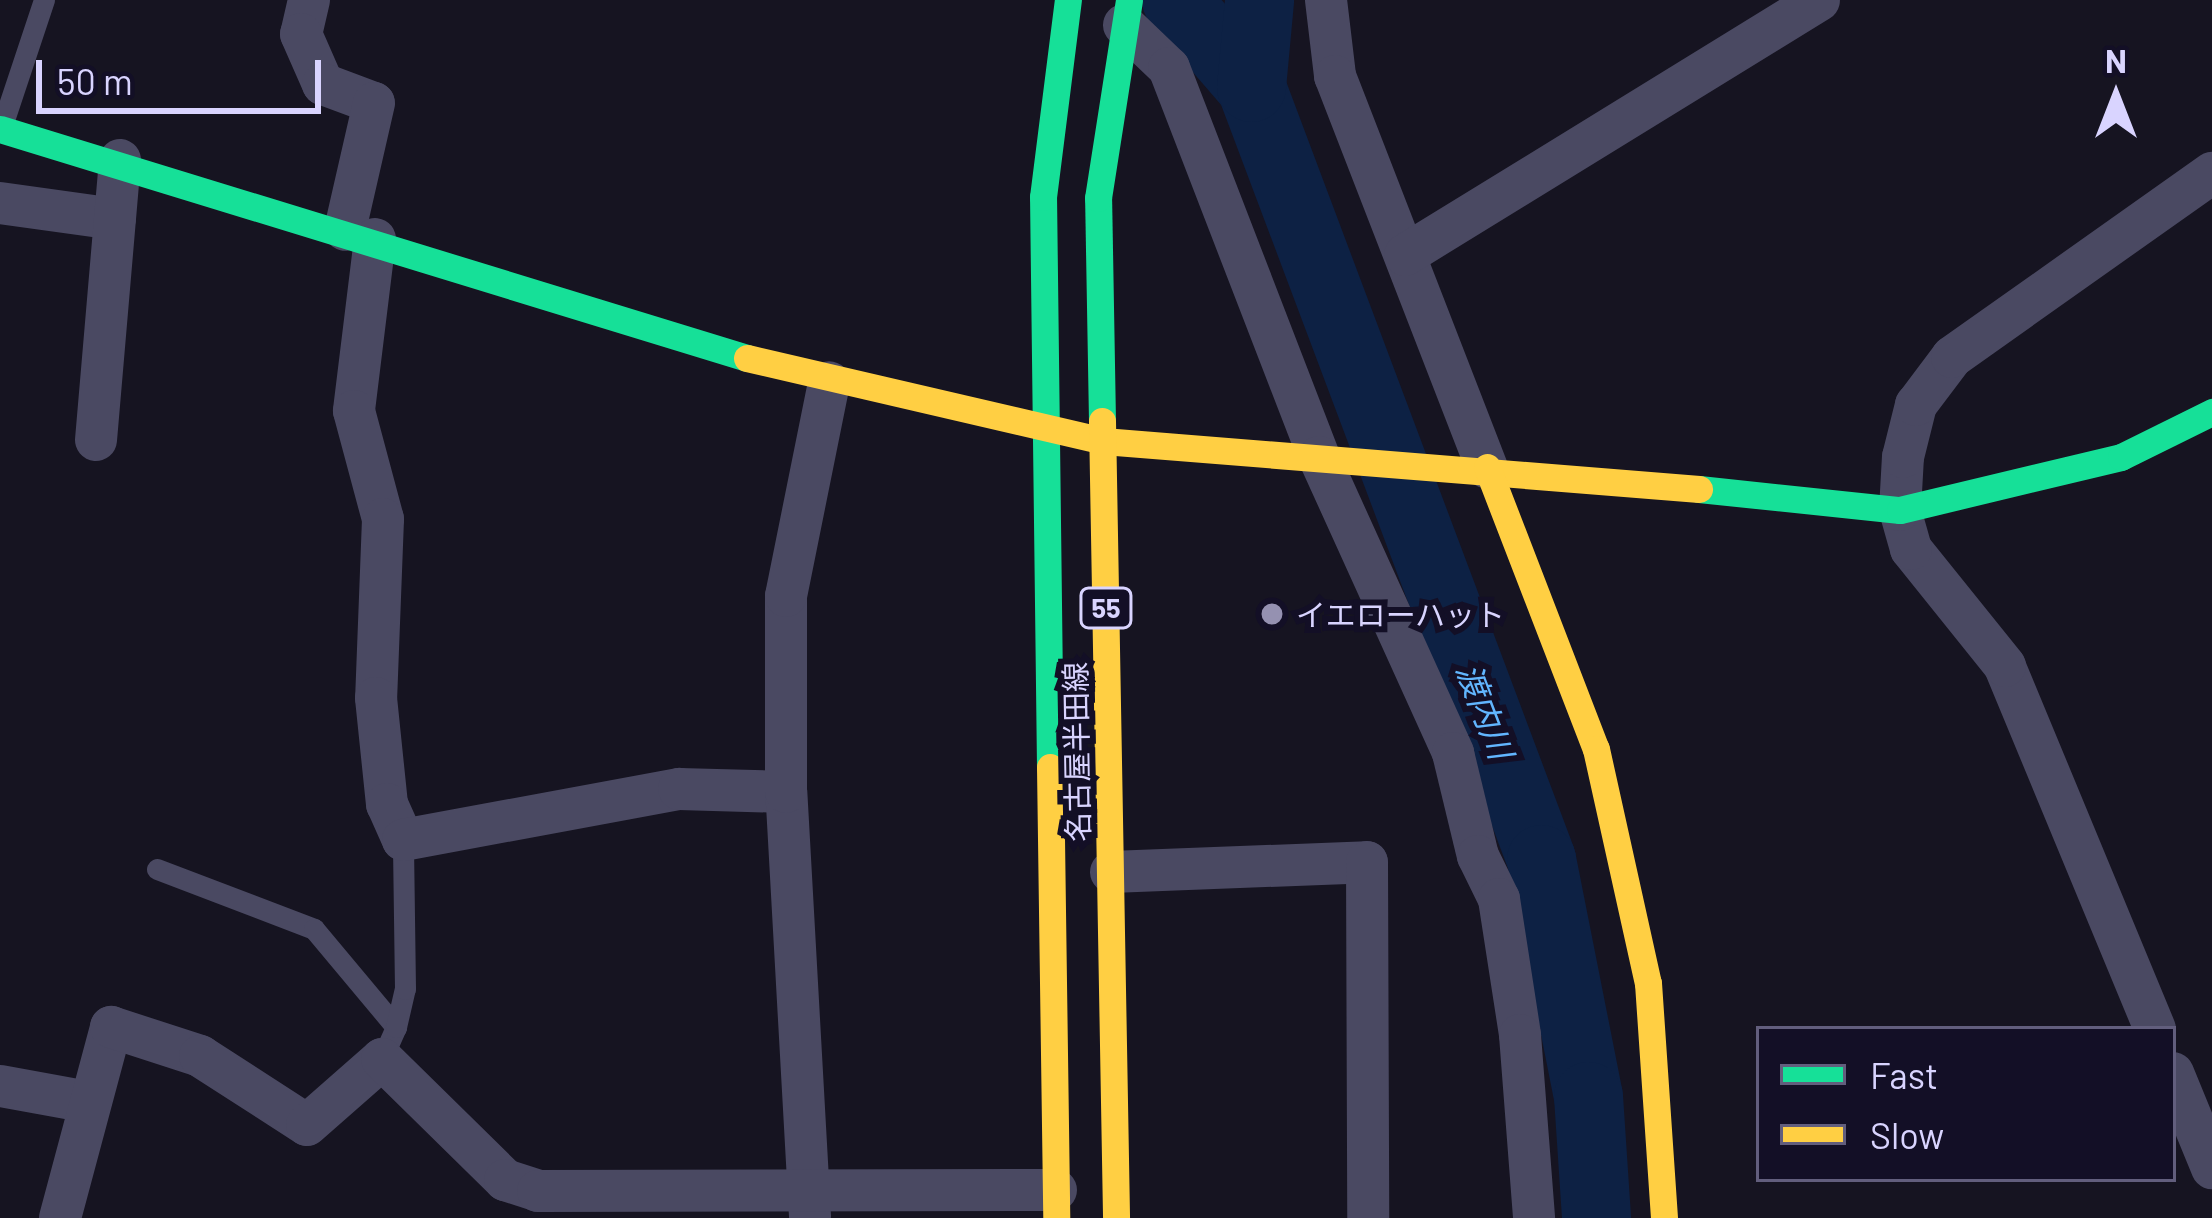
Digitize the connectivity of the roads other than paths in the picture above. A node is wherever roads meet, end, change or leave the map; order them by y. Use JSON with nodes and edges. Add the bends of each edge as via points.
{"nodes":[{"id":1,"x":44,"y":0,"type":"edge"},
{"id":2,"x":309,"y":0,"type":"edge"},
{"id":3,"x":1068,"y":0,"type":"edge"},
{"id":4,"x":1326,"y":0,"type":"edge"},
{"id":5,"x":1819,"y":0,"type":"edge"},
{"id":6,"x":1127,"y":12,"type":"edge"},
{"id":7,"x":1,"y":129,"type":"edge"},
{"id":8,"x":120,"y":160,"type":"junction"},
{"id":9,"x":2212,"y":173,"type":"edge"},
{"id":10,"x":0,"y":203,"type":"edge"},
{"id":11,"x":115,"y":219,"type":"junction"},
{"id":12,"x":360,"y":234,"type":"junction"},
{"id":13,"x":1406,"y":255,"type":"junction"},
{"id":14,"x":830,"y":382,"type":"junction"},
{"id":15,"x":2212,"y":414,"type":"edge"},
{"id":16,"x":1045,"y":432,"type":"junction"},
{"id":17,"x":96,"y":440,"type":"dead end"},
{"id":18,"x":1103,"y":441,"type":"junction"},
{"id":19,"x":1337,"y":459,"type":"junction"},
{"id":20,"x":1472,"y":466,"type":"junction"},
{"id":21,"x":1900,"y":510,"type":"junction"},
{"id":22,"x":786,"y":792,"type":"junction"},
{"id":23,"x":403,"y":840,"type":"junction"},
{"id":24,"x":157,"y":869,"type":"dead end"},
{"id":25,"x":1112,"y":872,"type":"junction"},
{"id":26,"x":2154,"y":1026,"type":"edge"},
{"id":27,"x":389,"y":1043,"type":"junction"},
{"id":28,"x":2176,"y":1080,"type":"edge"},
{"id":29,"x":0,"y":1086,"type":"edge"},
{"id":30,"x":88,"y":1102,"type":"junction"},
{"id":31,"x":2212,"y":1168,"type":"edge"},
{"id":32,"x":810,"y":1204,"type":"edge"},
{"id":33,"x":1056,"y":1204,"type":"edge"},
{"id":34,"x":570,"y":1206,"type":"edge"},
{"id":35,"x":60,"y":1218,"type":"edge"},
{"id":36,"x":1116,"y":1218,"type":"edge"},
{"id":37,"x":1368,"y":1218,"type":"edge"},
{"id":38,"x":1534,"y":1218,"type":"edge"},
{"id":39,"x":1664,"y":1218,"type":"edge"}],
"edges":[{"from":1,"to":7,"type":"lane"},
{"from":2,"to":12,"type":"street","via":[[301,34],[323,84],[374,103]]},
{"from":3,"to":16,"type":"street","name":"名古屋半田線","number":"55","via":[[1043,197]]},
{"from":4,"to":13,"type":"street","via":[[1335,76]]},
{"from":5,"to":13,"type":"street"},
{"from":6,"to":18,"type":"street","name":"名古屋半田線","number":"55","via":[[1098,198]]},
{"from":6,"to":19,"type":"street","via":[[1169,68]]},
{"from":7,"to":8,"type":"street"},
{"from":8,"to":11,"type":"street"},
{"from":8,"to":12,"type":"street"},
{"from":9,"to":21,"type":"street","via":[[1952,357],[1916,405]]},
{"from":10,"to":11,"type":"street"},
{"from":11,"to":17,"type":"street"},
{"from":12,"to":14,"type":"street"},
{"from":12,"to":23,"type":"street","via":[[354,411],[383,519],[376,698],[387,804]]},
{"from":13,"to":20,"type":"street"},
{"from":14,"to":16,"type":"street"},
{"from":14,"to":22,"type":"street","via":[[786,596]]},
{"from":15,"to":21,"type":"street","via":[[2122,457]]},
{"from":16,"to":18,"type":"street"},
{"from":16,"to":33,"type":"street","name":"名古屋半田線","number":"55"},
{"from":18,"to":19,"type":"street"},
{"from":18,"to":25,"type":"street","name":"名古屋半田線","number":"55"},
{"from":19,"to":20,"type":"street"},
{"from":19,"to":38,"type":"street","via":[[1453,753],[1478,856],[1499,899]]},
{"from":20,"to":21,"type":"street"},
{"from":20,"to":39,"type":"street","via":[[1596,748],[1648,983]]},
{"from":21,"to":26,"type":"street","via":[[1911,549],[2005,666]]},
{"from":22,"to":23,"type":"street","via":[[679,789]]},
{"from":22,"to":32,"type":"street"},
{"from":23,"to":27,"type":"lane","via":[[405,989]]},
{"from":24,"to":27,"type":"lane","via":[[314,929]]},
{"from":25,"to":36,"type":"street","name":"名古屋半田線","number":"55"},
{"from":25,"to":37,"type":"street","via":[[1366,862]]},
{"from":27,"to":30,"type":"street","via":[[307,1125],[200,1056],[111,1027]]},
{"from":27,"to":34,"type":"street","via":[[505,1180]]},
{"from":28,"to":31,"type":"street"},
{"from":29,"to":30,"type":"street"},
{"from":30,"to":35,"type":"street"},
{"from":32,"to":33,"type":"street"},
{"from":32,"to":34,"type":"street"}]}
